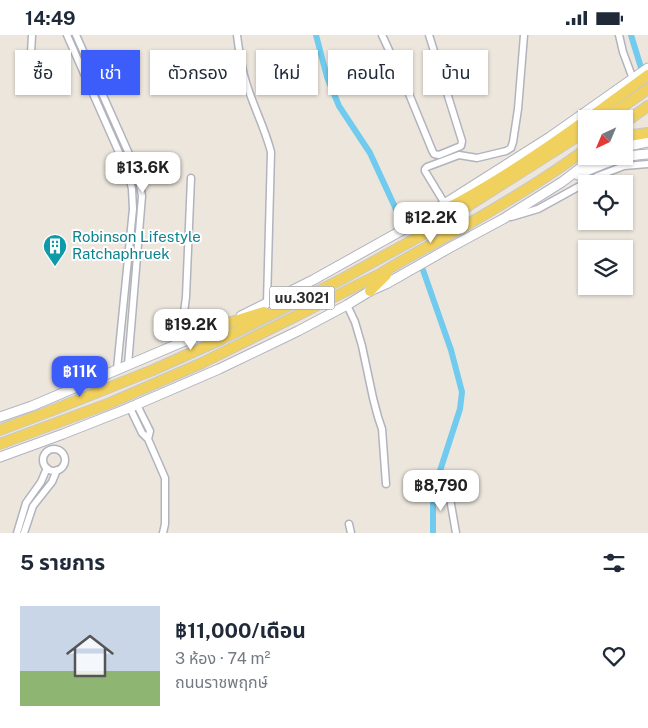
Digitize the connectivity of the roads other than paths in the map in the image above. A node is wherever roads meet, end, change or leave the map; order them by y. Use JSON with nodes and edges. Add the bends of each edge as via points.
{"nodes":[{"id":1,"x":32,"y":35,"type":"edge"},
{"id":2,"x":76,"y":35,"type":"edge"},
{"id":3,"x":237,"y":35,"type":"edge"},
{"id":4,"x":382,"y":35,"type":"edge"},
{"id":5,"x":428,"y":35,"type":"edge"},
{"id":6,"x":524,"y":35,"type":"edge"},
{"id":7,"x":620,"y":35,"type":"edge"},
{"id":8,"x":66,"y":36,"type":"edge"},
{"id":9,"x":31,"y":50,"type":"edge"},
{"id":10,"x":648,"y":68,"type":"edge"},
{"id":11,"x":640,"y":76,"type":"edge"},
{"id":12,"x":644,"y":92,"type":"edge"},
{"id":13,"x":648,"y":106,"type":"edge"},
{"id":14,"x":598,"y":110,"type":"edge"},
{"id":15,"x":618,"y":110,"type":"edge"},
{"id":16,"x":633,"y":117,"type":"edge"},
{"id":17,"x":578,"y":126,"type":"edge"},
{"id":18,"x":578,"y":136,"type":"edge"},
{"id":19,"x":648,"y":142,"type":"edge"},
{"id":20,"x":633,"y":145,"type":"edge"},
{"id":21,"x":648,"y":154,"type":"edge"},
{"id":22,"x":578,"y":155,"type":"edge"},
{"id":23,"x":578,"y":159,"type":"edge"},
{"id":24,"x":648,"y":164,"type":"edge"},
{"id":25,"x":585,"y":165,"type":"edge"},
{"id":26,"x":559,"y":169,"type":"junction"},
{"id":27,"x":191,"y":178,"type":"dead end"},
{"id":28,"x":562,"y":183,"type":"junction"},
{"id":29,"x":445,"y":204,"type":"junction"},
{"id":30,"x":132,"y":209,"type":"junction"},
{"id":31,"x":140,"y":211,"type":"junction"},
{"id":32,"x":504,"y":219,"type":"junction"},
{"id":33,"x":410,"y":227,"type":"junction"},
{"id":34,"x":402,"y":261,"type":"junction"},
{"id":35,"x":370,"y":291,"type":"junction"},
{"id":36,"x":267,"y":303,"type":"junction"},
{"id":37,"x":290,"y":304,"type":"junction"},
{"id":38,"x":347,"y":305,"type":"junction"},
{"id":39,"x":222,"y":325,"type":"junction"},
{"id":40,"x":180,"y":343,"type":"junction"},
{"id":41,"x":128,"y":365,"type":"junction"},
{"id":42,"x":117,"y":369,"type":"junction"},
{"id":43,"x":32,"y":406,"type":"junction"},
{"id":44,"x":134,"y":406,"type":"junction"},
{"id":45,"x":0,"y":417,"type":"edge"},
{"id":46,"x":0,"y":424,"type":"edge"},
{"id":47,"x":0,"y":430,"type":"edge"},
{"id":48,"x":58,"y":436,"type":"junction"},
{"id":49,"x":0,"y":444,"type":"edge"},
{"id":50,"x":58,"y":449,"type":"junction"},
{"id":51,"x":0,"y":457,"type":"edge"},
{"id":52,"x":47,"y":467,"type":"junction"},
{"id":53,"x":57,"y":470,"type":"junction"},
{"id":54,"x":386,"y":485,"type":"dead end"},
{"id":55,"x":448,"y":487,"type":"dead end"},
{"id":56,"x":349,"y":524,"type":"dead end"},
{"id":57,"x":17,"y":533,"type":"edge"},
{"id":58,"x":24,"y":533,"type":"edge"},
{"id":59,"x":163,"y":533,"type":"edge"},
{"id":60,"x":350,"y":533,"type":"edge"},
{"id":61,"x":456,"y":533,"type":"edge"}],
"edges":[{"from":1,"to":9,"type":"street"},
{"from":2,"to":31,"type":"street","via":[[138,174],[142,196]]},
{"from":3,"to":36,"type":"street","via":[[246,82],[271,153]]},
{"from":4,"to":5,"type":"street","via":[[432,150],[439,155],[461,146],[462,141]]},
{"from":6,"to":29,"type":"street","via":[[514,142],[506,151],[477,159],[459,155],[427,167],[425,171]]},
{"from":7,"to":11,"type":"street","via":[[623,52]]},
{"from":8,"to":30,"type":"street","via":[[129,176]]},
{"from":10,"to":11,"type":"main road"},
{"from":11,"to":14,"type":"main road"},
{"from":11,"to":29,"type":"main road"},
{"from":12,"to":15,"type":"main road"},
{"from":13,"to":16,"type":"main road"},
{"from":17,"to":33,"type":"main road","via":[[460,202]]},
{"from":18,"to":37,"type":"main road","number":"นบ.3021","via":[[422,235]]},
{"from":19,"to":20,"type":"main road"},
{"from":21,"to":28,"type":"main road","via":[[602,164]]},
{"from":22,"to":26,"type":"main road","number":"นบ.3021"},
{"from":23,"to":26,"type":"main road"},
{"from":24,"to":32,"type":"street","via":[[624,166],[598,175],[538,209]]},
{"from":25,"to":28,"type":"main road"},
{"from":26,"to":34,"type":"main road","number":"นบ.3021"},
{"from":27,"to":40,"type":"street","via":[[186,297]]},
{"from":28,"to":32,"type":"main road"},
{"from":29,"to":33,"type":"main road"},
{"from":30,"to":31,"type":"street"},
{"from":30,"to":42,"type":"street"},
{"from":31,"to":41,"type":"street"},
{"from":32,"to":35,"type":"main road"},
{"from":33,"to":36,"type":"main road"},
{"from":34,"to":35,"type":"main road"},
{"from":34,"to":49,"type":"main road","number":"นบ.3021","via":[[202,363],[110,403]]},
{"from":35,"to":38,"type":"main road","number":"นบ.3021"},
{"from":36,"to":39,"type":"main road"},
{"from":37,"to":39,"type":"main road","number":"นบ.3021"},
{"from":37,"to":47,"type":"main road","number":"นบ.3021","via":[[153,370]]},
{"from":38,"to":44,"type":"main road","number":"นบ.3021","via":[[228,365]]},
{"from":38,"to":54,"type":"street","via":[[362,345],[382,429]]},
{"from":39,"to":40,"type":"main road","number":"นบ.3021"},
{"from":40,"to":41,"type":"main road","number":"นบ.3021"},
{"from":41,"to":42,"type":"main road","number":"นบ.3021"},
{"from":42,"to":43,"type":"main road","number":"นบ.3021"},
{"from":43,"to":45,"type":"main road","number":"นบ.3021"},
{"from":43,"to":46,"type":"main road"},
{"from":44,"to":48,"type":"main road","number":"นบ.3021"},
{"from":44,"to":59,"type":"street","via":[[150,431],[148,439],[166,478]]},
{"from":48,"to":50,"type":"street"},
{"from":48,"to":51,"type":"main road","number":"นบ.3021"},
{"from":50,"to":52,"type":"street","via":[[50,449],[45,454],[43,461]]},
{"from":50,"to":53,"type":"street","via":[[65,460]]},
{"from":52,"to":53,"type":"street"},
{"from":52,"to":57,"type":"street","via":[[26,503]]},
{"from":53,"to":58,"type":"street","via":[[52,483],[33,506]]},
{"from":55,"to":61,"type":"street"},
{"from":56,"to":60,"type":"street"}]}
